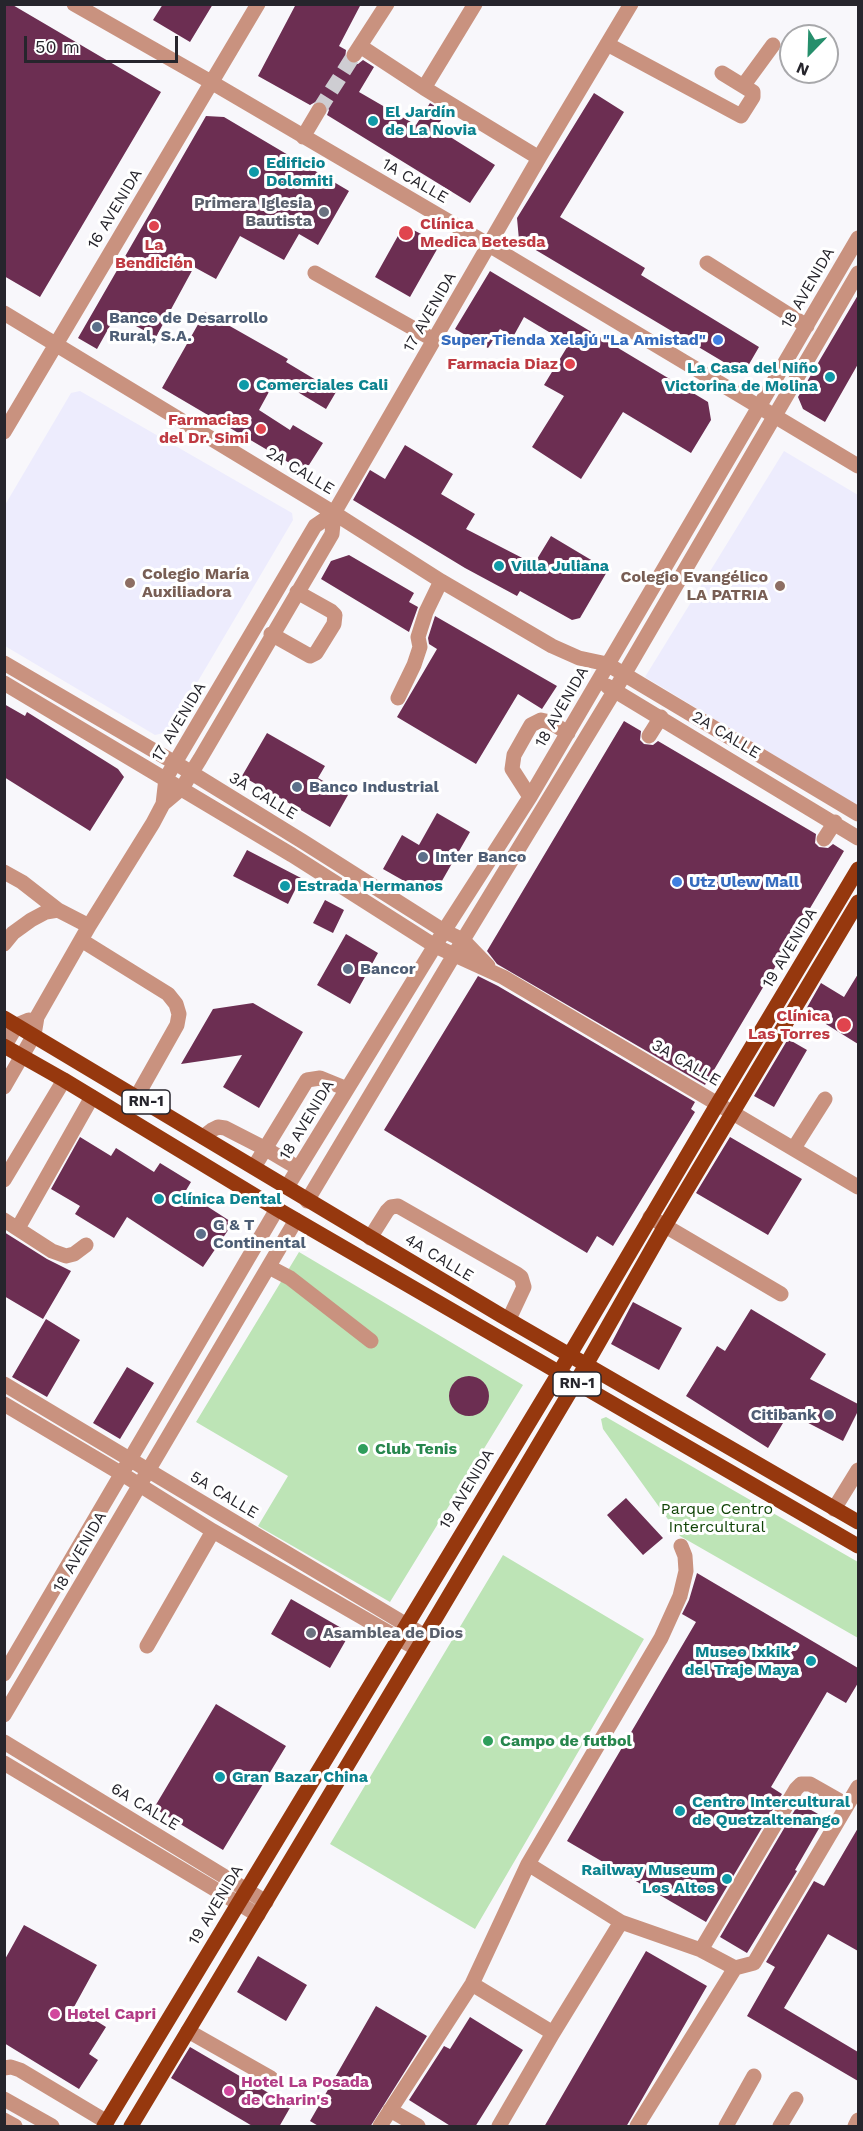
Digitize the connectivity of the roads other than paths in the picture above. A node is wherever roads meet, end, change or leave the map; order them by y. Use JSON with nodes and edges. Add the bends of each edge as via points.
{"nodes":[{"id":1,"x":74,"y":4,"type":"edge"},
{"id":2,"x":258,"y":4,"type":"edge"},
{"id":3,"x":387,"y":4,"type":"edge"},
{"id":4,"x":475,"y":4,"type":"edge"},
{"id":5,"x":631,"y":4,"type":"edge"},
{"id":6,"x":607,"y":44,"type":"junction"},
{"id":7,"x":773,"y":45,"type":"dead end"},
{"id":8,"x":722,"y":73,"type":"dead end"},
{"id":9,"x":211,"y":82,"type":"junction"},
{"id":10,"x":743,"y":86,"type":"junction"},
{"id":11,"x":424,"y":88,"type":"junction"},
{"id":12,"x":319,"y":110,"type":"tunnel mouth"},
{"id":13,"x":303,"y":137,"type":"junction"},
{"id":14,"x":539,"y":158,"type":"junction"},
{"id":15,"x":858,"y":238,"type":"edge"},
{"id":16,"x":489,"y":245,"type":"junction"},
{"id":17,"x":706,"y":262,"type":"dead end"},
{"id":18,"x":315,"y":273,"type":"dead end"},
{"id":19,"x":858,"y":273,"type":"edge"},
{"id":20,"x":4,"y":313,"type":"edge"},
{"id":21,"x":807,"y":326,"type":"junction"},
{"id":22,"x":434,"y":340,"type":"junction"},
{"id":23,"x":56,"y":344,"type":"junction"},
{"id":24,"x":759,"y":406,"type":"junction"},
{"id":25,"x":775,"y":416,"type":"junction"},
{"id":26,"x":4,"y":432,"type":"edge"},
{"id":27,"x":858,"y":466,"type":"edge"},
{"id":28,"x":334,"y":513,"type":"junction"},
{"id":29,"x":441,"y":581,"type":"junction"},
{"id":30,"x":297,"y":592,"type":"junction"},
{"id":31,"x":271,"y":634,"type":"junction"},
{"id":32,"x":579,"y":658,"type":"junction"},
{"id":33,"x":4,"y":663,"type":"edge"},
{"id":34,"x":607,"y":664,"type":"junction"},
{"id":35,"x":624,"y":675,"type":"junction"},
{"id":36,"x":34,"y":680,"type":"junction"},
{"id":37,"x":598,"y":680,"type":"junction"},
{"id":38,"x":4,"y":683,"type":"edge"},
{"id":39,"x":615,"y":690,"type":"junction"},
{"id":40,"x":26,"y":694,"type":"junction"},
{"id":41,"x":398,"y":698,"type":"dead end"},
{"id":42,"x":661,"y":717,"type":"junction"},
{"id":43,"x":568,"y":733,"type":"junction"},
{"id":44,"x":649,"y":736,"type":"dead end"},
{"id":45,"x":175,"y":763,"type":"junction"},
{"id":46,"x":191,"y":773,"type":"junction"},
{"id":47,"x":166,"y":778,"type":"junction"},
{"id":48,"x":182,"y":788,"type":"junction"},
{"id":49,"x":530,"y":797,"type":"junction"},
{"id":50,"x":163,"y":804,"type":"junction"},
{"id":51,"x":858,"y":814,"type":"edge"},
{"id":52,"x":835,"y":822,"type":"junction"},
{"id":53,"x":858,"y":838,"type":"edge"},
{"id":54,"x":824,"y":839,"type":"dead end"},
{"id":55,"x":302,"y":841,"type":"junction"},
{"id":56,"x":292,"y":855,"type":"junction"},
{"id":57,"x":858,"y":869,"type":"edge"},
{"id":58,"x":4,"y":872,"type":"edge"},
{"id":59,"x":858,"y":902,"type":"edge"},
{"id":60,"x":58,"y":910,"type":"junction"},
{"id":61,"x":444,"y":931,"type":"junction"},
{"id":62,"x":85,"y":933,"type":"junction"},
{"id":63,"x":463,"y":940,"type":"junction"},
{"id":64,"x":4,"y":944,"type":"edge"},
{"id":65,"x":435,"y":946,"type":"junction"},
{"id":66,"x":454,"y":954,"type":"junction"},
{"id":67,"x":502,"y":972,"type":"junction"},
{"id":68,"x":37,"y":1017,"type":"junction"},
{"id":69,"x":11,"y":1022,"type":"edge"},
{"id":70,"x":34,"y":1035,"type":"junction"},
{"id":71,"x":5,"y":1046,"type":"edge"},
{"id":72,"x":23,"y":1055,"type":"junction"},
{"id":73,"x":64,"y":1080,"type":"junction"},
{"id":74,"x":4,"y":1087,"type":"edge"},
{"id":75,"x":347,"y":1089,"type":"junction"},
{"id":76,"x":137,"y":1096,"type":"junction"},
{"id":77,"x":92,"y":1097,"type":"junction"},
{"id":78,"x":825,"y":1099,"type":"dead end"},
{"id":79,"x":718,"y":1103,"type":"junction"},
{"id":80,"x":732,"y":1112,"type":"junction"},
{"id":81,"x":203,"y":1137,"type":"junction"},
{"id":82,"x":794,"y":1148,"type":"junction"},
{"id":83,"x":266,"y":1149,"type":"junction"},
{"id":84,"x":254,"y":1167,"type":"junction"},
{"id":85,"x":298,"y":1168,"type":"junction"},
{"id":86,"x":4,"y":1180,"type":"edge"},
{"id":87,"x":858,"y":1186,"type":"edge"},
{"id":88,"x":287,"y":1187,"type":"junction"},
{"id":89,"x":307,"y":1201,"type":"junction"},
{"id":90,"x":277,"y":1209,"type":"junction"},
{"id":91,"x":650,"y":1217,"type":"junction"},
{"id":92,"x":296,"y":1220,"type":"junction"},
{"id":93,"x":11,"y":1224,"type":"edge"},
{"id":94,"x":665,"y":1226,"type":"junction"},
{"id":95,"x":370,"y":1238,"type":"junction"},
{"id":96,"x":86,"y":1245,"type":"dead end"},
{"id":97,"x":269,"y":1267,"type":"junction"},
{"id":98,"x":781,"y":1294,"type":"dead end"},
{"id":99,"x":509,"y":1319,"type":"junction"},
{"id":100,"x":371,"y":1341,"type":"dead end"},
{"id":101,"x":569,"y":1355,"type":"junction"},
{"id":102,"x":586,"y":1365,"type":"junction"},
{"id":103,"x":559,"y":1373,"type":"junction"},
{"id":104,"x":575,"y":1383,"type":"junction"},
{"id":105,"x":4,"y":1384,"type":"edge"},
{"id":106,"x":5,"y":1405,"type":"edge"},
{"id":107,"x":130,"y":1460,"type":"junction"},
{"id":108,"x":148,"y":1470,"type":"junction"},
{"id":109,"x":858,"y":1470,"type":"edge"},
{"id":110,"x":122,"y":1474,"type":"junction"},
{"id":111,"x":140,"y":1485,"type":"junction"},
{"id":112,"x":834,"y":1509,"type":"junction"},
{"id":113,"x":858,"y":1521,"type":"edge"},
{"id":114,"x":213,"y":1531,"type":"junction"},
{"id":115,"x":681,"y":1546,"type":"dead end"},
{"id":116,"x":858,"y":1546,"type":"edge"},
{"id":117,"x":406,"y":1623,"type":"junction"},
{"id":118,"x":398,"y":1638,"type":"junction"},
{"id":119,"x":421,"y":1643,"type":"junction"},
{"id":120,"x":147,"y":1646,"type":"dead end"},
{"id":121,"x":4,"y":1674,"type":"edge"},
{"id":122,"x":4,"y":1715,"type":"edge"},
{"id":123,"x":4,"y":1742,"type":"edge"},
{"id":124,"x":4,"y":1763,"type":"edge"},
{"id":125,"x":858,"y":1787,"type":"edge"},
{"id":126,"x":847,"y":1805,"type":"junction"},
{"id":127,"x":528,"y":1864,"type":"junction"},
{"id":128,"x":242,"y":1896,"type":"junction"},
{"id":129,"x":262,"y":1908,"type":"junction"},
{"id":130,"x":621,"y":1922,"type":"junction"},
{"id":131,"x":700,"y":1950,"type":"junction"},
{"id":132,"x":735,"y":1968,"type":"junction"},
{"id":133,"x":472,"y":1983,"type":"junction"},
{"id":134,"x":188,"y":2031,"type":"junction"},
{"id":135,"x":553,"y":2033,"type":"junction"},
{"id":136,"x":4,"y":2068,"type":"edge"},
{"id":137,"x":754,"y":2076,"type":"dead end"},
{"id":138,"x":271,"y":2078,"type":"dead end"},
{"id":139,"x":4,"y":2099,"type":"edge"},
{"id":140,"x":796,"y":2099,"type":"dead end"},
{"id":141,"x":390,"y":2110,"type":"junction"},
{"id":142,"x":4,"y":2120,"type":"edge"},
{"id":143,"x":858,"y":2120,"type":"edge"},
{"id":144,"x":106,"y":2124,"type":"edge"},
{"id":145,"x":15,"y":2127,"type":"edge"},
{"id":146,"x":52,"y":2127,"type":"edge"},
{"id":147,"x":131,"y":2127,"type":"edge"},
{"id":148,"x":380,"y":2127,"type":"edge"},
{"id":149,"x":418,"y":2127,"type":"edge"},
{"id":150,"x":499,"y":2127,"type":"edge"},
{"id":151,"x":637,"y":2127,"type":"edge"},
{"id":152,"x":726,"y":2127,"type":"edge"},
{"id":153,"x":780,"y":2127,"type":"edge"},
{"id":154,"x":855,"y":2127,"type":"edge"}],
"edges":[{"from":1,"to":9,"type":"street","name":"1A CALLE"},
{"from":2,"to":9,"type":"street","name":"16 AVENIDA"},
{"from":3,"to":11,"type":"street","via":[[357,51]]},
{"from":4,"to":11,"type":"street"},
{"from":5,"to":6,"type":"street","name":"17 AVENIDA"},
{"from":6,"to":10,"type":"street","via":[[741,116],[753,94]]},
{"from":6,"to":14,"type":"street","name":"17 AVENIDA"},
{"from":7,"to":10,"type":"street"},
{"from":8,"to":10,"type":"street"},
{"from":9,"to":13,"type":"street","name":"1A CALLE"},
{"from":9,"to":23,"type":"street","name":"16 AVENIDA"},
{"from":11,"to":14,"type":"street"},
{"from":12,"to":13,"type":"street"},
{"from":13,"to":16,"type":"street","name":"1A CALLE"},
{"from":14,"to":16,"type":"street","name":"17 AVENIDA"},
{"from":15,"to":21,"type":"street","name":"18 AVENIDA"},
{"from":16,"to":22,"type":"street","name":"17 AVENIDA"},
{"from":16,"to":24,"type":"street","name":"1A CALLE"},
{"from":17,"to":21,"type":"street"},
{"from":18,"to":22,"type":"street"},
{"from":19,"to":25,"type":"street"},
{"from":20,"to":23,"type":"street","name":"2A CALLE"},
{"from":21,"to":24,"type":"street","name":"18 AVENIDA"},
{"from":22,"to":28,"type":"street","name":"17 AVENIDA"},
{"from":23,"to":26,"type":"street","name":"16 AVENIDA"},
{"from":23,"to":28,"type":"street","name":"2A CALLE"},
{"from":24,"to":25,"type":"street","name":"1A CALLE"},
{"from":24,"to":34,"type":"street","name":"18 AVENIDA"},
{"from":25,"to":27,"type":"street","name":"1A CALLE"},
{"from":25,"to":35,"type":"street"},
{"from":28,"to":29,"type":"street","name":"2A CALLE"},
{"from":28,"to":30,"type":"street","name":"17 AVENIDA","via":[[332,534]]},
{"from":28,"to":45,"type":"street","name":"17 AVENIDA","via":[[315,526]]},
{"from":29,"to":32,"type":"street","name":"2A CALLE"},
{"from":29,"to":41,"type":"street","via":[[418,636],[420,647],[414,665]]},
{"from":30,"to":31,"type":"street","name":"17 AVENIDA"},
{"from":30,"to":31,"type":"street","via":[[331,611],[334,624],[310,656]]},
{"from":31,"to":46,"type":"street","name":"17 AVENIDA"},
{"from":32,"to":34,"type":"street","name":"2A CALLE"},
{"from":32,"to":37,"type":"street","name":"2A CALLE"},
{"from":33,"to":36,"type":"street","name":"3A CALLE"},
{"from":34,"to":35,"type":"street","name":"2A CALLE"},
{"from":34,"to":37,"type":"street","name":"18 AVENIDA"},
{"from":35,"to":39,"type":"street"},
{"from":35,"to":51,"type":"street","name":"2A CALLE"},
{"from":36,"to":40,"type":"street"},
{"from":36,"to":45,"type":"street","name":"3A CALLE"},
{"from":37,"to":39,"type":"street","name":"2A CALLE"},
{"from":37,"to":43,"type":"street","name":"18 AVENIDA"},
{"from":38,"to":40,"type":"street","name":"3A CALLE"},
{"from":39,"to":42,"type":"street","name":"2A CALLE"},
{"from":39,"to":63,"type":"street"},
{"from":40,"to":47,"type":"street","name":"3A CALLE"},
{"from":42,"to":44,"type":"street"},
{"from":42,"to":52,"type":"street","name":"2A CALLE"},
{"from":43,"to":49,"type":"street","name":"18 AVENIDA"},
{"from":43,"to":49,"type":"street","via":[[541,720],[531,725],[514,755],[512,769]]},
{"from":45,"to":46,"type":"street","name":"3A CALLE"},
{"from":45,"to":47,"type":"street","name":"17 AVENIDA"},
{"from":46,"to":48,"type":"street","name":"17 AVENIDA"},
{"from":46,"to":55,"type":"street","name":"3A CALLE"},
{"from":47,"to":48,"type":"street","name":"3A CALLE"},
{"from":47,"to":50,"type":"street","name":"17 AVENIDA"},
{"from":48,"to":50,"type":"street","name":"17 AVENIDA"},
{"from":48,"to":56,"type":"street","name":"3A CALLE"},
{"from":49,"to":61,"type":"street","name":"18 AVENIDA"},
{"from":50,"to":62,"type":"street","name":"17 AVENIDA"},
{"from":52,"to":53,"type":"street","name":"2A CALLE"},
{"from":52,"to":54,"type":"street"},
{"from":55,"to":56,"type":"street"},
{"from":55,"to":61,"type":"street","name":"3A CALLE"},
{"from":56,"to":65,"type":"street","name":"3A CALLE"},
{"from":57,"to":79,"type":"main road","name":"19 AVENIDA"},
{"from":58,"to":60,"type":"street"},
{"from":59,"to":80,"type":"main road"},
{"from":60,"to":62,"type":"street"},
{"from":60,"to":64,"type":"street","via":[[31,920]]},
{"from":61,"to":63,"type":"street","name":"3A CALLE"},
{"from":61,"to":65,"type":"street","name":"18 AVENIDA"},
{"from":62,"to":68,"type":"street","name":"17 AVENIDA"},
{"from":62,"to":76,"type":"street","via":[[176,1004],[177,1025]]},
{"from":63,"to":66,"type":"street"},
{"from":63,"to":67,"type":"street","name":"3A CALLE"},
{"from":65,"to":66,"type":"street","name":"3A CALLE"},
{"from":65,"to":75,"type":"street","name":"18 AVENIDA"},
{"from":66,"to":67,"type":"street","name":"3A CALLE"},
{"from":66,"to":89,"type":"street"},
{"from":67,"to":79,"type":"street","name":"3A CALLE"},
{"from":68,"to":69,"type":"street"},
{"from":68,"to":70,"type":"street","name":"17 AVENIDA"},
{"from":69,"to":70,"type":"main road","name":"4A CALLE","number":"RN-1"},
{"from":69,"to":71,"type":"street"},
{"from":70,"to":72,"type":"street","name":"17 AVENIDA"},
{"from":70,"to":76,"type":"main road","name":"4A CALLE","number":"RN-1"},
{"from":71,"to":72,"type":"main road","number":"RN-1"},
{"from":72,"to":73,"type":"main road","number":"RN-1"},
{"from":72,"to":74,"type":"street","name":"17 AVENIDA"},
{"from":73,"to":77,"type":"main road","number":"RN-1"},
{"from":73,"to":86,"type":"street"},
{"from":75,"to":83,"type":"street","via":[[320,1078],[307,1080]]},
{"from":75,"to":85,"type":"street","name":"18 AVENIDA"},
{"from":76,"to":81,"type":"main road","name":"4A CALLE","number":"RN-1"},
{"from":77,"to":90,"type":"main road","number":"RN-1"},
{"from":77,"to":93,"type":"street"},
{"from":78,"to":82,"type":"street"},
{"from":79,"to":80,"type":"street","name":"3A CALLE"},
{"from":79,"to":91,"type":"main road","name":"19 AVENIDA"},
{"from":80,"to":82,"type":"street","name":"3A CALLE"},
{"from":80,"to":94,"type":"main road"},
{"from":81,"to":83,"type":"street","via":[[218,1127],[225,1128]]},
{"from":81,"to":84,"type":"main road","name":"4A CALLE","number":"RN-1"},
{"from":82,"to":87,"type":"street","name":"3A CALLE"},
{"from":83,"to":84,"type":"street"},
{"from":83,"to":85,"type":"street"},
{"from":84,"to":88,"type":"main road","name":"4A CALLE","number":"RN-1"},
{"from":85,"to":88,"type":"street","name":"18 AVENIDA"},
{"from":88,"to":89,"type":"main road","name":"4A CALLE","number":"RN-1"},
{"from":89,"to":95,"type":"main road","name":"4A CALLE","number":"RN-1"},
{"from":90,"to":92,"type":"main road"},
{"from":90,"to":107,"type":"street","name":"18 AVENIDA"},
{"from":91,"to":94,"type":"street"},
{"from":91,"to":101,"type":"main road","name":"19 AVENIDA"},
{"from":92,"to":97,"type":"street","name":"18 AVENIDA"},
{"from":92,"to":103,"type":"main road","number":"RN-1"},
{"from":93,"to":96,"type":"street","via":[[51,1251],[66,1256]]},
{"from":94,"to":98,"type":"street"},
{"from":94,"to":102,"type":"main road"},
{"from":95,"to":99,"type":"main road","name":"4A CALLE","number":"RN-1"},
{"from":95,"to":99,"type":"street","via":[[387,1211],[398,1206],[517,1274],[524,1287]]},
{"from":97,"to":100,"type":"street","via":[[290,1278]]},
{"from":97,"to":108,"type":"street","name":"18 AVENIDA"},
{"from":99,"to":101,"type":"main road","name":"4A CALLE","number":"RN-1"},
{"from":101,"to":102,"type":"main road","name":"4A CALLE","number":"RN-1"},
{"from":101,"to":103,"type":"main road","name":"19 AVENIDA"},
{"from":102,"to":104,"type":"main road"},
{"from":102,"to":112,"type":"main road","name":"4A CALLE","number":"RN-1"},
{"from":103,"to":104,"type":"main road","number":"RN-1"},
{"from":103,"to":117,"type":"main road","name":"19 AVENIDA"},
{"from":104,"to":116,"type":"main road","number":"RN-1"},
{"from":104,"to":119,"type":"main road"},
{"from":105,"to":107,"type":"street","name":"5A CALLE"},
{"from":106,"to":110,"type":"street"},
{"from":107,"to":108,"type":"street","name":"5A CALLE"},
{"from":107,"to":110,"type":"street","name":"18 AVENIDA"},
{"from":108,"to":111,"type":"street","name":"18 AVENIDA"},
{"from":108,"to":117,"type":"street","name":"5A CALLE"},
{"from":109,"to":112,"type":"street"},
{"from":110,"to":111,"type":"street"},
{"from":110,"to":121,"type":"street","name":"18 AVENIDA"},
{"from":111,"to":114,"type":"street"},
{"from":111,"to":122,"type":"street","name":"18 AVENIDA"},
{"from":112,"to":113,"type":"main road","name":"4A CALLE","number":"RN-1"},
{"from":114,"to":118,"type":"street"},
{"from":114,"to":120,"type":"street"},
{"from":115,"to":127,"type":"street","via":[[686,1571],[680,1596],[661,1638]]},
{"from":117,"to":118,"type":"main road","name":"19 AVENIDA"},
{"from":117,"to":119,"type":"street","name":"5A CALLE"},
{"from":118,"to":119,"type":"street"},
{"from":118,"to":128,"type":"main road","name":"19 AVENIDA"},
{"from":119,"to":129,"type":"main road"},
{"from":123,"to":128,"type":"street","name":"6A CALLE"},
{"from":124,"to":128,"type":"street","name":"6A CALLE"},
{"from":125,"to":126,"type":"street"},
{"from":126,"to":131,"type":"street","via":[[810,1784],[801,1784]]},
{"from":126,"to":132,"type":"street","via":[[754,1963]]},
{"from":127,"to":130,"type":"street"},
{"from":127,"to":133,"type":"street"},
{"from":128,"to":129,"type":"street","name":"6A CALLE"},
{"from":128,"to":144,"type":"main road","name":"19 AVENIDA"},
{"from":129,"to":134,"type":"main road"},
{"from":130,"to":131,"type":"street"},
{"from":130,"to":135,"type":"street"},
{"from":131,"to":132,"type":"street"},
{"from":132,"to":151,"type":"street"},
{"from":133,"to":135,"type":"street"},
{"from":133,"to":141,"type":"street"},
{"from":134,"to":138,"type":"street"},
{"from":134,"to":147,"type":"main road"},
{"from":135,"to":150,"type":"street"},
{"from":136,"to":144,"type":"street","via":[[20,2070]]},
{"from":137,"to":152,"type":"street"},
{"from":139,"to":146,"type":"street"},
{"from":140,"to":153,"type":"street"},
{"from":141,"to":148,"type":"street"},
{"from":141,"to":149,"type":"street"},
{"from":142,"to":145,"type":"street"},
{"from":143,"to":154,"type":"street"}]}
